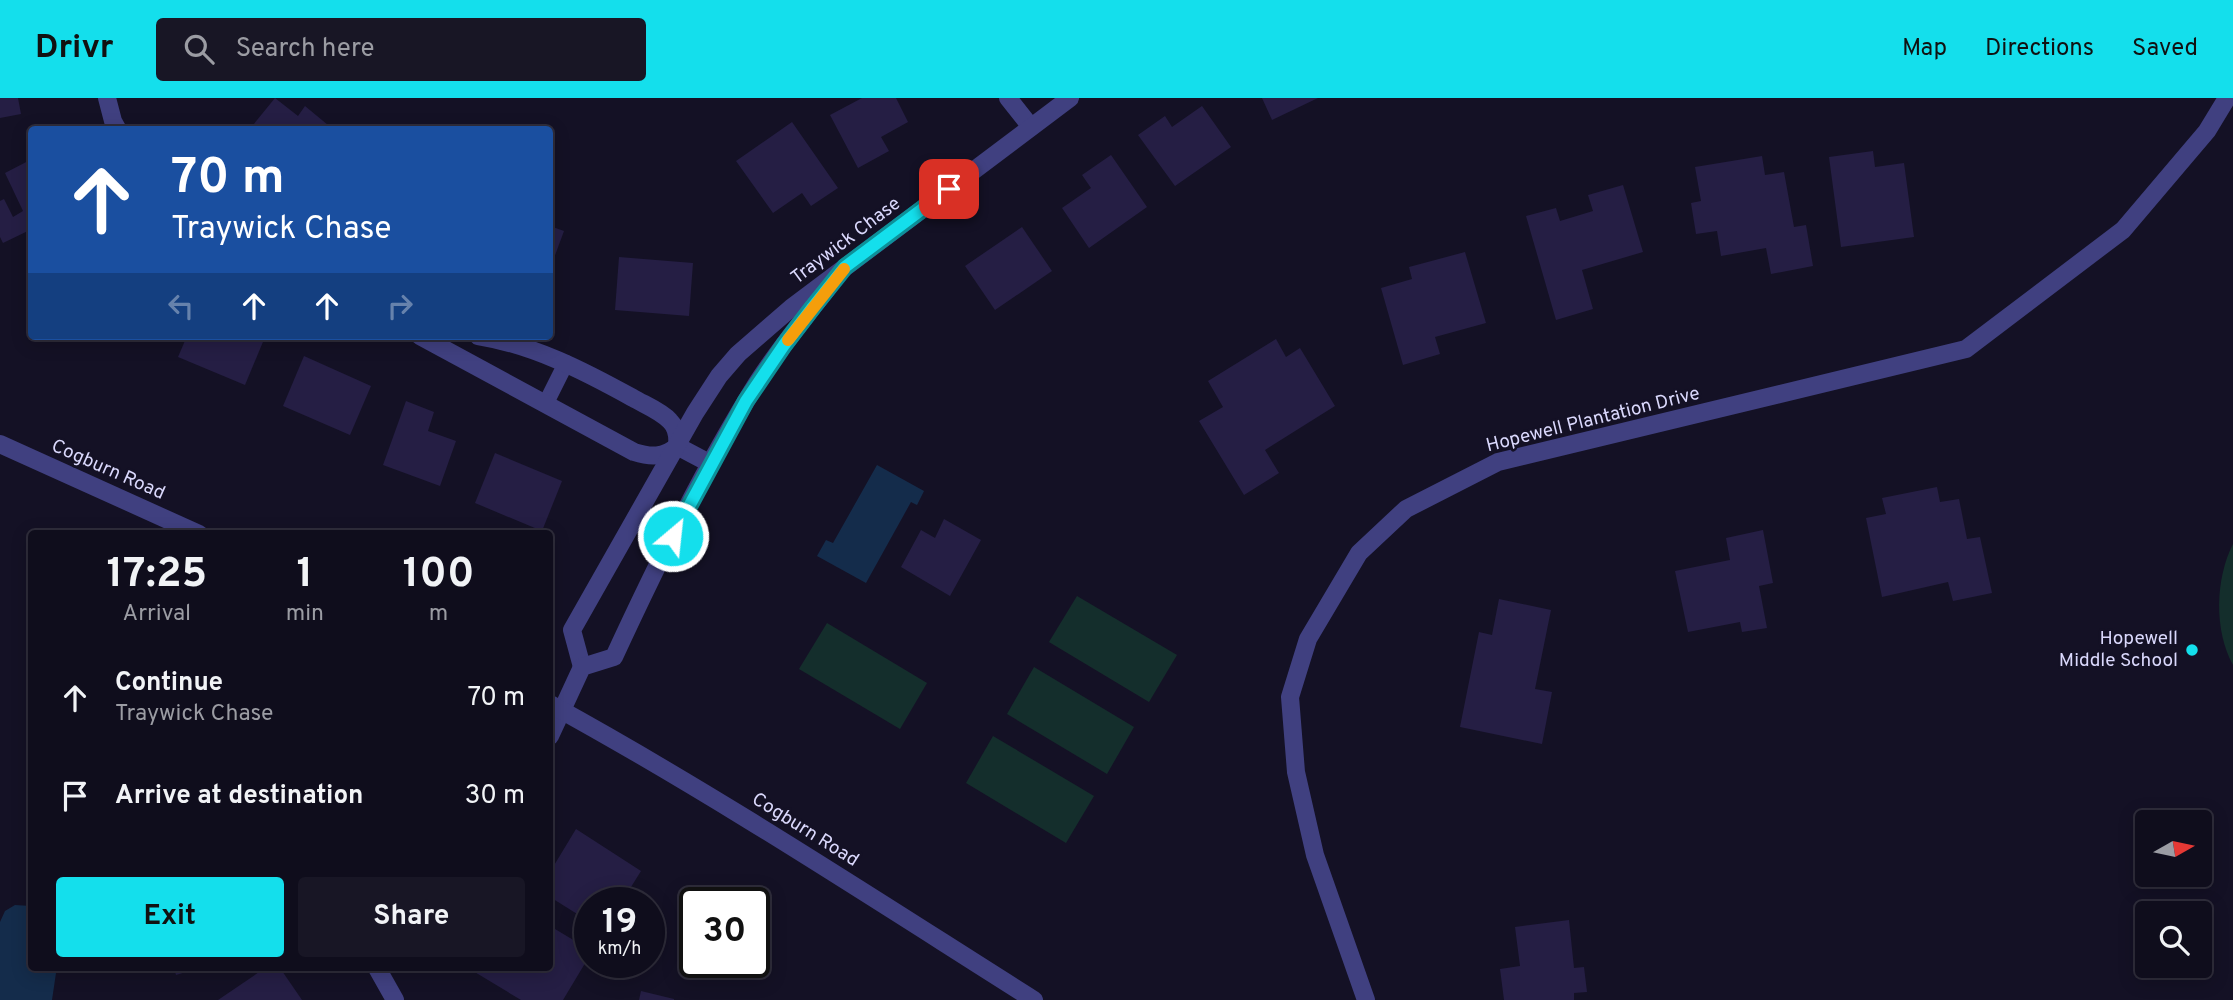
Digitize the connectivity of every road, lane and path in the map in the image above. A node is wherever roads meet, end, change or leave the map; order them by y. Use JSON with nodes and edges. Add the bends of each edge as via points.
{"nodes":[{"id":1,"x":107,"y":98,"type":"edge"},
{"id":2,"x":1008,"y":98,"type":"edge"},
{"id":3,"x":1070,"y":98,"type":"edge"},
{"id":4,"x":2227,"y":98,"type":"edge"},
{"id":5,"x":116,"y":126,"type":"edge"},
{"id":6,"x":1031,"y":127,"type":"junction"},
{"id":7,"x":845,"y":267,"type":"junction"},
{"id":8,"x":428,"y":340,"type":"edge"},
{"id":9,"x":498,"y":340,"type":"edge"},
{"id":10,"x":566,"y":363,"type":"junction"},
{"id":11,"x":546,"y":403,"type":"junction"},
{"id":12,"x":0,"y":444,"type":"edge"},
{"id":13,"x":677,"y":446,"type":"junction"},
{"id":14,"x":712,"y":464,"type":"junction"},
{"id":15,"x":190,"y":530,"type":"edge"},
{"id":16,"x":582,"y":667,"type":"junction"},
{"id":17,"x":556,"y":708,"type":"edge"},
{"id":18,"x":379,"y":971,"type":"edge"},
{"id":19,"x":395,"y":1000,"type":"edge"},
{"id":20,"x":1034,"y":1000,"type":"edge"},
{"id":21,"x":1366,"y":1000,"type":"edge"}],
"edges":[{"from":1,"to":5,"type":"street"},
{"from":2,"to":6,"type":"street"},
{"from":3,"to":6,"type":"street","name":"Traywick Chase"},
{"from":4,"to":21,"type":"street","name":"Hopewell Plantation Drive","via":[[2207,131],[2123,230],[1966,349],[1498,462],[1406,509],[1359,553],[1308,639],[1290,697],[1296,772],[1315,855]]},
{"from":6,"to":7,"type":"street","name":"Traywick Chase"},
{"from":7,"to":13,"type":"street","name":"Traywick Chase","via":[[738,354],[719,376]]},
{"from":7,"to":14,"type":"street","via":[[765,372]]},
{"from":8,"to":11,"type":"street"},
{"from":9,"to":10,"type":"street"},
{"from":10,"to":11,"type":"lane"},
{"from":10,"to":13,"type":"street","via":[[662,414],[675,426]]},
{"from":11,"to":13,"type":"street","via":[[634,452],[656,456]]},
{"from":12,"to":15,"type":"street","name":"Cogburn Road"},
{"from":13,"to":14,"type":"street"},
{"from":13,"to":16,"type":"street","name":"Traywick Chase","via":[[572,630]]},
{"from":14,"to":16,"type":"street","via":[[614,657]]},
{"from":16,"to":17,"type":"street"},
{"from":17,"to":20,"type":"street","name":"Cogburn Road","via":[[753,822]]},
{"from":18,"to":19,"type":"street"}]}
